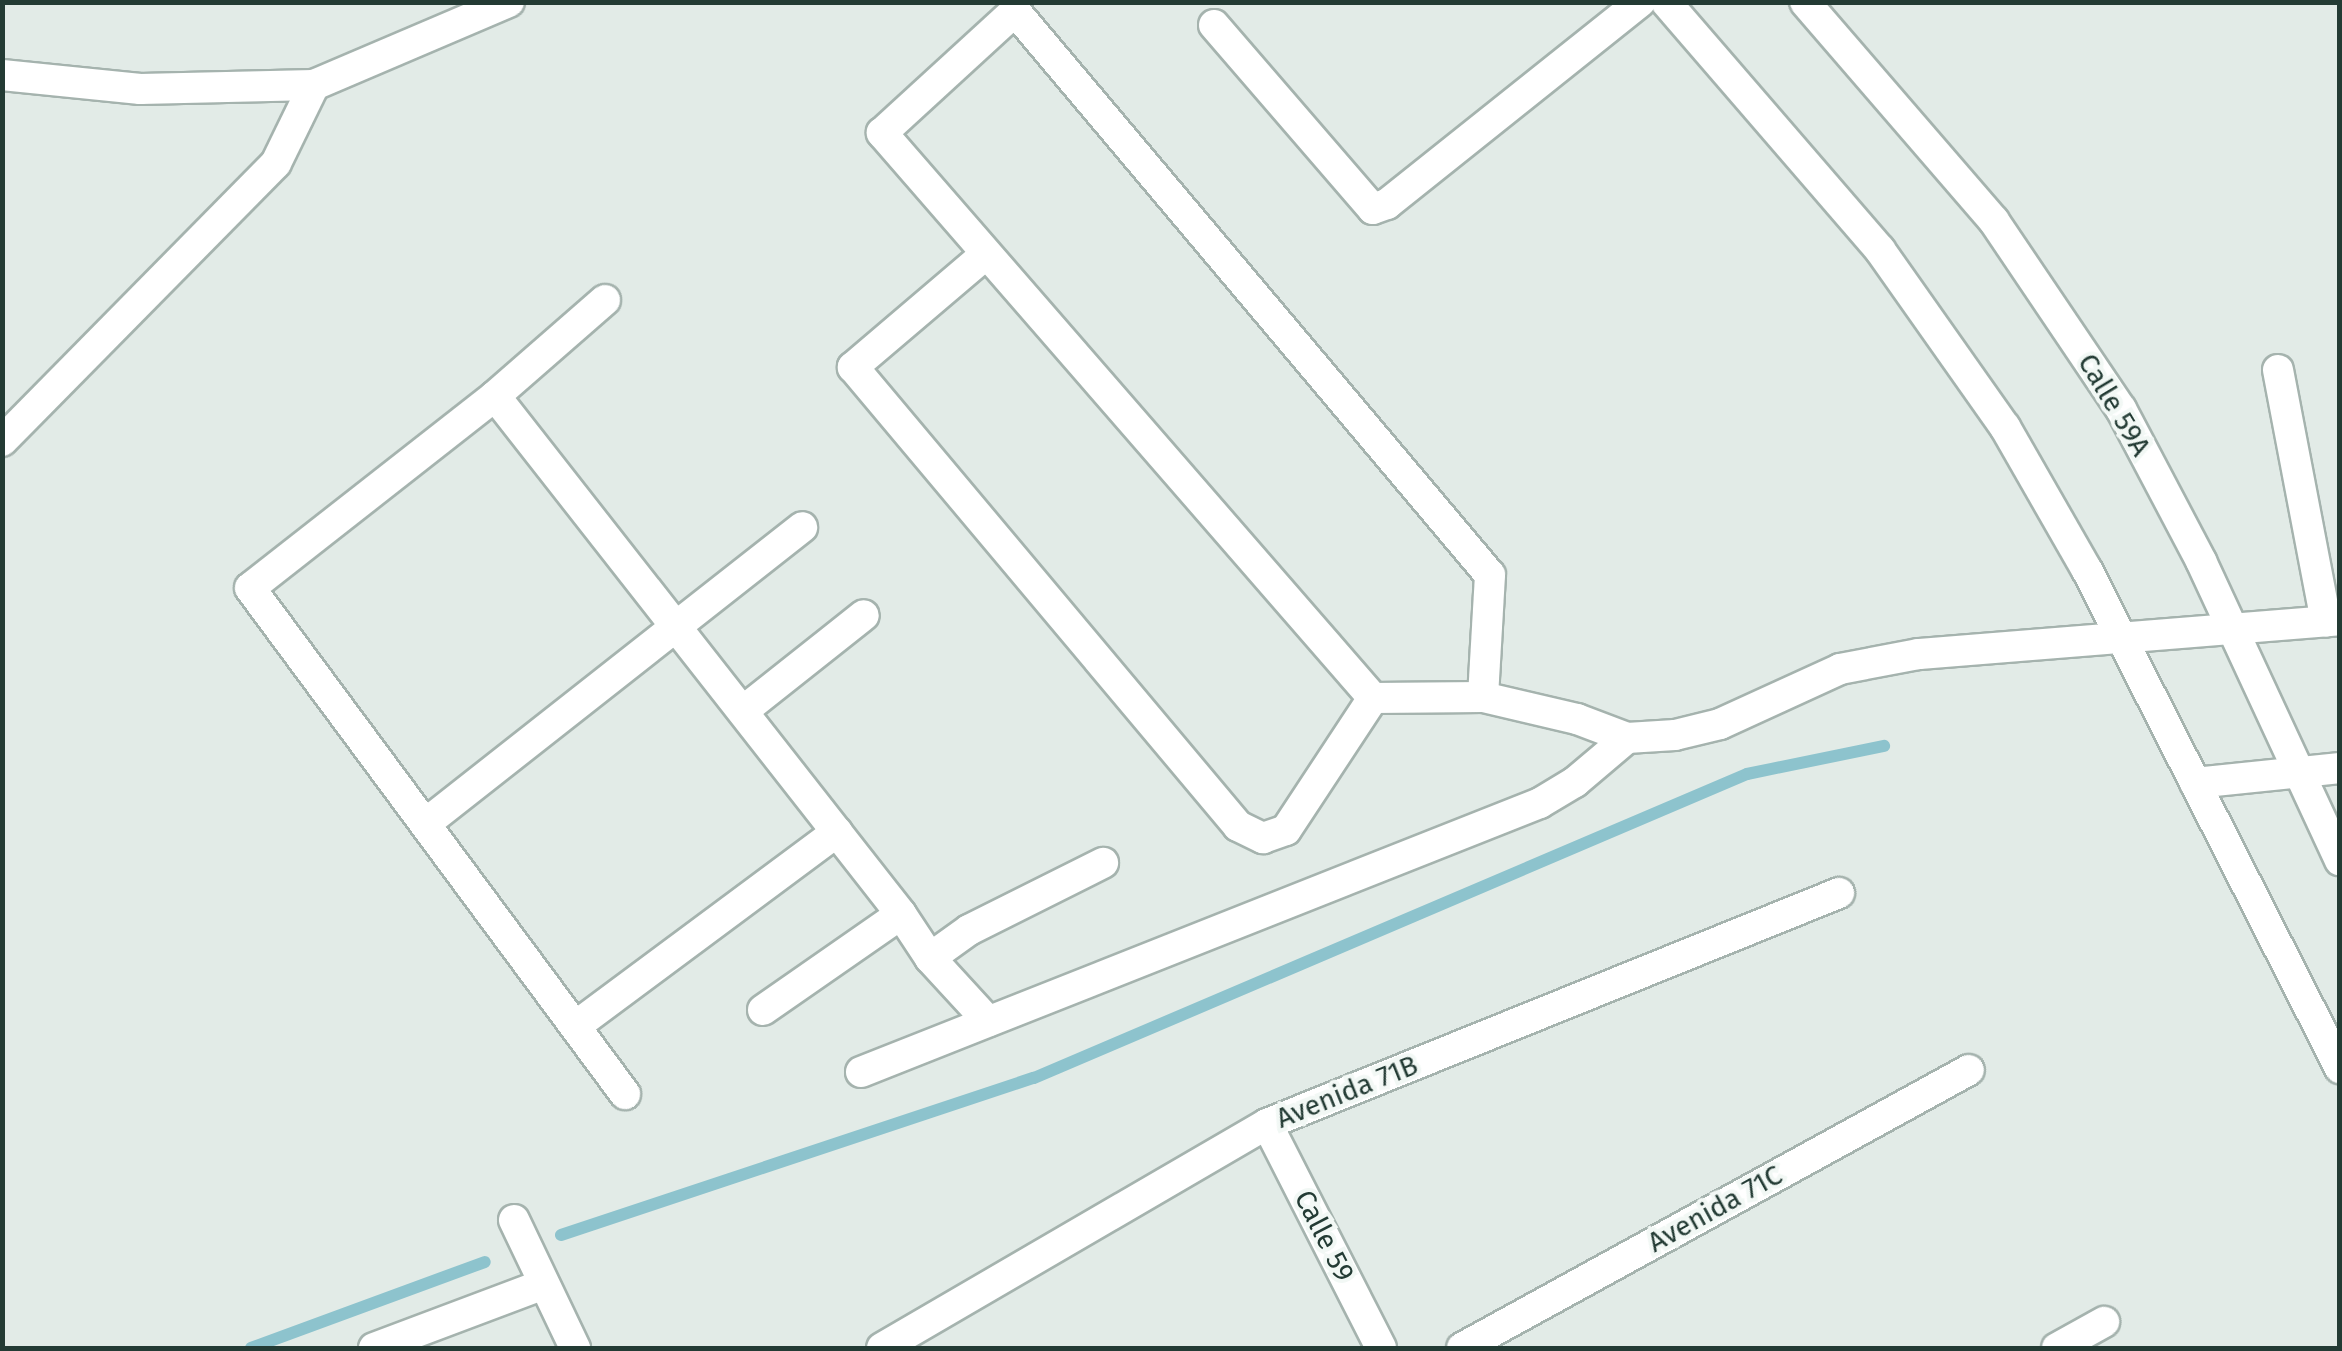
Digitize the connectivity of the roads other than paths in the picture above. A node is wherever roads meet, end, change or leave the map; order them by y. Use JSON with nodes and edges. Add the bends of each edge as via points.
{"nodes":[{"id":1,"x":509,"y":2,"type":"edge"},
{"id":2,"x":1640,"y":2,"type":"edge"},
{"id":3,"x":1666,"y":2,"type":"edge"},
{"id":4,"x":1805,"y":2,"type":"edge"},
{"id":5,"x":1214,"y":25,"type":"dead end"},
{"id":6,"x":2,"y":75,"type":"edge"},
{"id":7,"x":314,"y":85,"type":"junction"},
{"id":8,"x":986,"y":254,"type":"junction"},
{"id":9,"x":605,"y":300,"type":"dead end"},
{"id":10,"x":2278,"y":370,"type":"dead end"},
{"id":11,"x":495,"y":396,"type":"junction"},
{"id":12,"x":2,"y":441,"type":"edge"},
{"id":13,"x":802,"y":527,"type":"dead end"},
{"id":14,"x":864,"y":614,"type":"dead end"},
{"id":15,"x":2333,"y":620,"type":"edge"},
{"id":16,"x":676,"y":626,"type":"junction"},
{"id":17,"x":2233,"y":631,"type":"junction"},
{"id":18,"x":2121,"y":638,"type":"junction"},
{"id":19,"x":1483,"y":697,"type":"junction"},
{"id":20,"x":1372,"y":698,"type":"junction"},
{"id":21,"x":743,"y":711,"type":"junction"},
{"id":22,"x":1627,"y":738,"type":"junction"},
{"id":23,"x":2340,"y":768,"type":"edge"},
{"id":24,"x":2296,"y":772,"type":"junction"},
{"id":25,"x":2195,"y":783,"type":"junction"},
{"id":26,"x":425,"y":824,"type":"junction"},
{"id":27,"x":837,"y":832,"type":"junction"},
{"id":28,"x":2340,"y":860,"type":"edge"},
{"id":29,"x":1102,"y":863,"type":"dead end"},
{"id":30,"x":1839,"y":893,"type":"dead end"},
{"id":31,"x":901,"y":914,"type":"junction"},
{"id":32,"x":930,"y":958,"type":"junction"},
{"id":33,"x":763,"y":1010,"type":"dead end"},
{"id":34,"x":988,"y":1021,"type":"junction"},
{"id":35,"x":577,"y":1025,"type":"junction"},
{"id":36,"x":2340,"y":1068,"type":"edge"},
{"id":37,"x":1968,"y":1070,"type":"dead end"},
{"id":38,"x":861,"y":1072,"type":"dead end"},
{"id":39,"x":625,"y":1094,"type":"dead end"},
{"id":40,"x":1267,"y":1124,"type":"junction"},
{"id":41,"x":514,"y":1220,"type":"dead end"},
{"id":42,"x":542,"y":1286,"type":"junction"},
{"id":43,"x":2104,"y":1322,"type":"dead end"},
{"id":44,"x":374,"y":1348,"type":"edge"},
{"id":45,"x":575,"y":1348,"type":"edge"},
{"id":46,"x":882,"y":1348,"type":"edge"},
{"id":47,"x":1381,"y":1348,"type":"edge"},
{"id":48,"x":1462,"y":1348,"type":"edge"},
{"id":49,"x":2057,"y":1348,"type":"edge"}],
"edges":[{"from":1,"to":7,"type":"street"},
{"from":2,"to":5,"type":"street","via":[[1387,204],[1372,209]]},
{"from":3,"to":18,"type":"street","via":[[1880,250],[2005,427]]},
{"from":4,"to":17,"type":"street","name":"Calle 59A","via":[[1994,222],[2121,409]]},
{"from":6,"to":7,"type":"street","via":[[140,89]]},
{"from":7,"to":12,"type":"street","via":[[276,163]]},
{"from":8,"to":19,"type":"street","via":[[882,133],[1015,11],[1490,575]]},
{"from":8,"to":20,"type":"street"},
{"from":8,"to":20,"type":"street","via":[[853,366],[1238,826],[1263,838],[1286,830]]},
{"from":9,"to":11,"type":"street"},
{"from":10,"to":15,"type":"street"},
{"from":11,"to":16,"type":"street"},
{"from":11,"to":26,"type":"street","via":[[250,588]]},
{"from":13,"to":16,"type":"street"},
{"from":14,"to":21,"type":"street"},
{"from":15,"to":17,"type":"street"},
{"from":16,"to":21,"type":"street"},
{"from":16,"to":26,"type":"street"},
{"from":17,"to":18,"type":"street"},
{"from":17,"to":24,"type":"street","name":"Calle 59A"},
{"from":18,"to":22,"type":"street","via":[[1919,654],[1856,666],[1720,724]]},
{"from":18,"to":25,"type":"street"},
{"from":19,"to":20,"type":"street"},
{"from":19,"to":22,"type":"street"},
{"from":21,"to":27,"type":"street"},
{"from":22,"to":34,"type":"street","via":[[1540,803]]},
{"from":23,"to":24,"type":"street"},
{"from":24,"to":25,"type":"street"},
{"from":24,"to":28,"type":"street","name":"Calle 59A"},
{"from":25,"to":36,"type":"street"},
{"from":26,"to":35,"type":"street"},
{"from":27,"to":31,"type":"street"},
{"from":27,"to":35,"type":"street"},
{"from":29,"to":32,"type":"street","via":[[969,930]]},
{"from":30,"to":40,"type":"street","name":"Avenida 71B"},
{"from":31,"to":32,"type":"street"},
{"from":31,"to":33,"type":"street"},
{"from":32,"to":34,"type":"street"},
{"from":34,"to":38,"type":"street"},
{"from":35,"to":39,"type":"street"},
{"from":37,"to":48,"type":"street","name":"Avenida 71C"},
{"from":40,"to":46,"type":"street","name":"Avenida 71B"},
{"from":40,"to":47,"type":"street","name":"Calle 59"},
{"from":41,"to":42,"type":"street"},
{"from":42,"to":44,"type":"street"},
{"from":42,"to":45,"type":"street"},
{"from":43,"to":49,"type":"street"}]}
